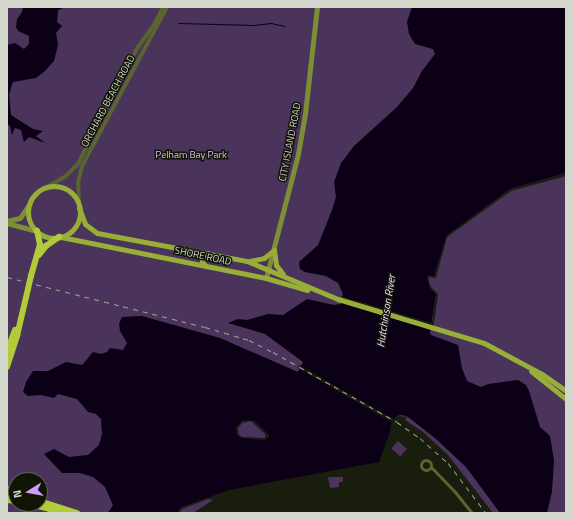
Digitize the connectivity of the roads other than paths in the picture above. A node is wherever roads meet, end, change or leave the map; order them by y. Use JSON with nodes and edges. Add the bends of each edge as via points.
{"nodes":[{"id":1,"x":163,"y":7,"type":"edge"},
{"id":2,"x":167,"y":7,"type":"edge"},
{"id":3,"x":317,"y":7,"type":"edge"},
{"id":4,"x":48,"y":187,"type":"junction"},
{"id":5,"x":30,"y":203,"type":"junction"},
{"id":6,"x":79,"y":207,"type":"junction"},
{"id":7,"x":7,"y":222,"type":"edge"},
{"id":8,"x":37,"y":231,"type":"junction"},
{"id":9,"x":60,"y":237,"type":"junction"},
{"id":10,"x":274,"y":250,"type":"junction"},
{"id":11,"x":209,"y":253,"type":"junction"},
{"id":12,"x":36,"y":260,"type":"junction"},
{"id":13,"x":247,"y":261,"type":"junction"},
{"id":14,"x":206,"y":266,"type":"junction"},
{"id":15,"x":268,"y":268,"type":"junction"},
{"id":16,"x":285,"y":277,"type":"junction"},
{"id":17,"x":266,"y":278,"type":"junction"},
{"id":18,"x":338,"y":299,"type":"junction"},
{"id":19,"x":22,"y":311,"type":"junction"},
{"id":20,"x":7,"y":352,"type":"edge"},
{"id":21,"x":508,"y":356,"type":"junction"},
{"id":22,"x":7,"y":367,"type":"edge"},
{"id":23,"x":542,"y":374,"type":"junction"},
{"id":24,"x":566,"y":388,"type":"edge"},
{"id":25,"x":566,"y":391,"type":"edge"},
{"id":26,"x":566,"y":399,"type":"edge"},
{"id":27,"x":430,"y":467,"type":"dead end"},
{"id":28,"x":48,"y":504,"type":"edge"},
{"id":29,"x":48,"y":509,"type":"edge"},
{"id":30,"x":64,"y":513,"type":"edge"},
{"id":31,"x":77,"y":513,"type":"edge"},
{"id":32,"x":472,"y":513,"type":"edge"}],
"edges":[{"from":1,"to":4,"type":"street","name":"ORCHARD BEACH ROAD","via":[[154,25],[135,51],[78,164],[66,176]]},
{"from":2,"to":6,"type":"street","name":"ORCHARD BEACH ROAD","via":[[82,166],[78,183]]},
{"from":3,"to":10,"type":"main road","name":"CITY ISLAND ROAD","via":[[298,154]]},
{"from":4,"to":5,"type":"main road","via":[[36,194]]},
{"from":4,"to":6,"type":"main road","via":[[66,189],[75,197]]},
{"from":5,"to":7,"type":"main road","via":[[20,218]]},
{"from":5,"to":8,"type":"main road","via":[[29,217]]},
{"from":6,"to":9,"type":"main road","via":[[76,224],[70,232]]},
{"from":6,"to":11,"type":"main road","name":"SHORE ROAD","via":[[85,224],[96,233]]},
{"from":7,"to":8,"type":"main road"},
{"from":8,"to":9,"type":"main road","via":[[47,237]]},
{"from":8,"to":12,"type":"highway","via":[[40,242]]},
{"from":9,"to":12,"type":"highway","via":[[46,246]]},
{"from":9,"to":14,"type":"main road","name":"SHORE ROAD"},
{"from":10,"to":13,"type":"main road","via":[[262,259]]},
{"from":10,"to":15,"type":"main road","name":"CITY ISLAND ROAD"},
{"from":10,"to":16,"type":"main road","via":[[276,267]]},
{"from":11,"to":13,"type":"main road","name":"SHORE ROAD"},
{"from":11,"to":14,"type":"main road","via":[[204,254],[202,259]]},
{"from":12,"to":19,"type":"highway","bridge":true},
{"from":13,"to":15,"type":"main road","name":"SHORE ROAD"},
{"from":14,"to":17,"type":"main road","name":"SHORE ROAD"},
{"from":15,"to":16,"type":"main road","name":"SHORE ROAD"},
{"from":15,"to":17,"type":"main road","name":"CITY ISLAND ROAD"},
{"from":16,"to":18,"type":"main road","name":"SHORE ROAD"},
{"from":17,"to":18,"type":"main road","name":"SHORE ROAD"},
{"from":18,"to":21,"type":"main road","name":"SHORE ROAD","via":[[484,343]]},
{"from":19,"to":20,"type":"highway"},
{"from":19,"to":22,"type":"highway"},
{"from":21,"to":23,"type":"main road","name":"SHORE ROAD"},
{"from":21,"to":26,"type":"main road","name":"SHORE ROAD"},
{"from":23,"to":24,"type":"main road"},
{"from":23,"to":25,"type":"main road","name":"SHORE ROAD"},
{"from":27,"to":32,"type":"street"},
{"from":28,"to":31,"type":"highway"},
{"from":29,"to":30,"type":"highway"}]}
